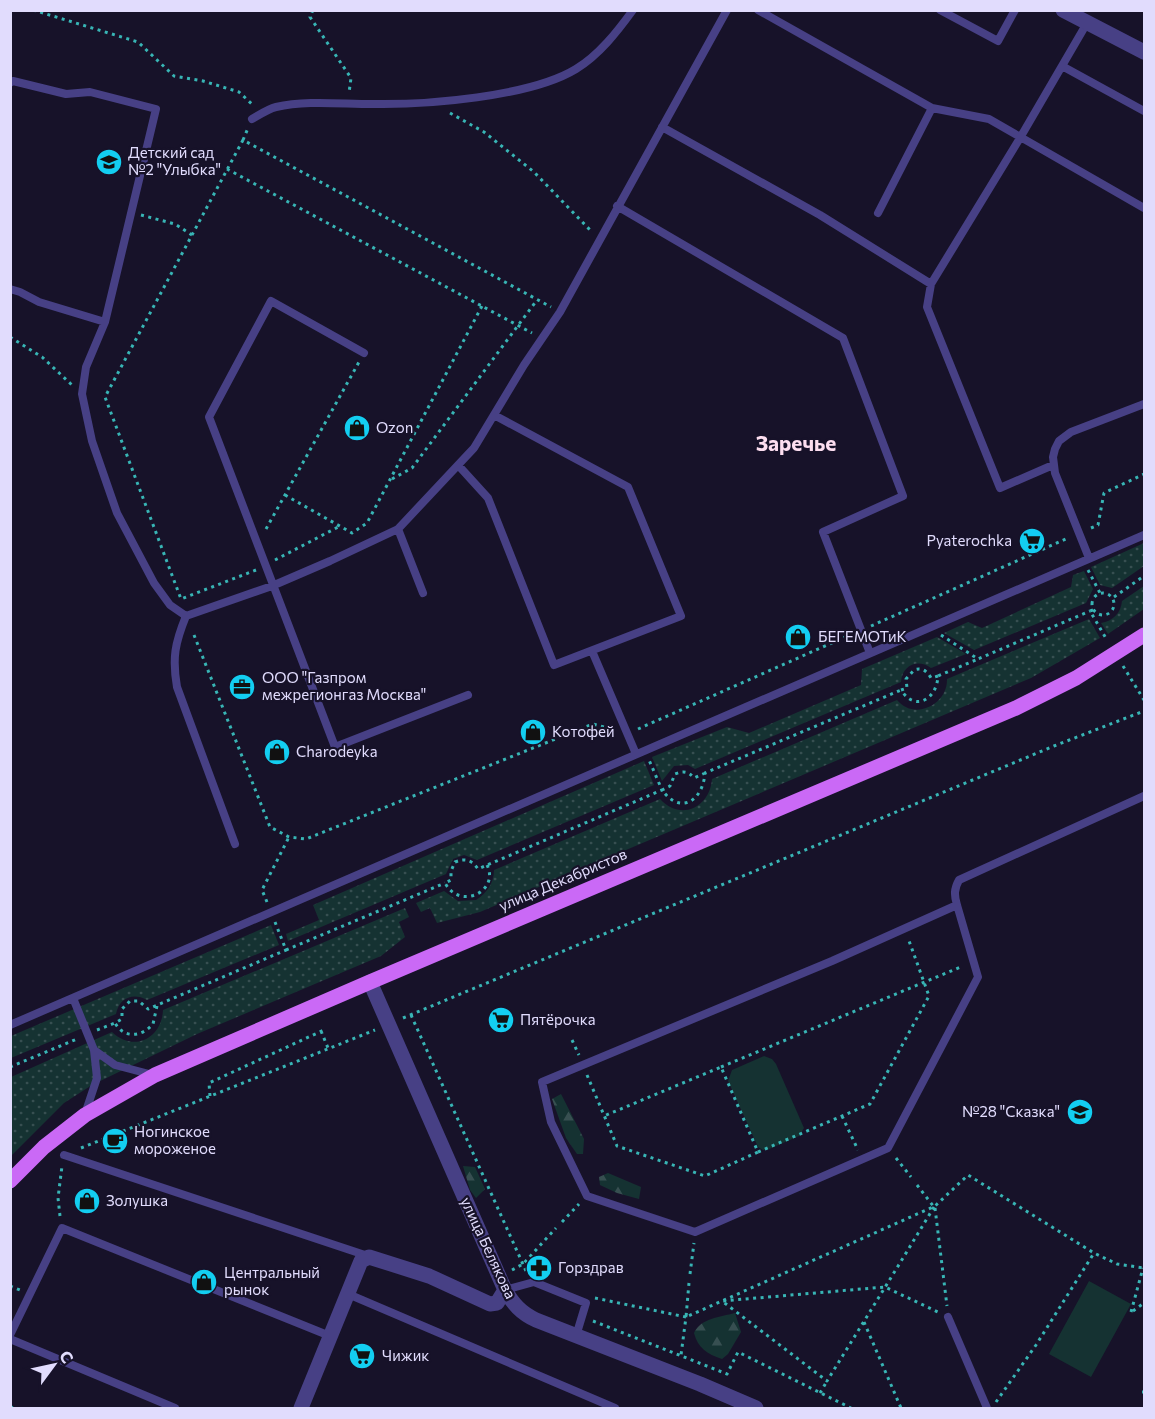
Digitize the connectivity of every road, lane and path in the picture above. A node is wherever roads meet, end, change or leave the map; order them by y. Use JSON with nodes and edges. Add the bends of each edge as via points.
{"nodes":[{"id":1,"x":33,"y":10,"type":"edge"},
{"id":2,"x":313,"y":10,"type":"edge"},
{"id":3,"x":633,"y":10,"type":"edge"},
{"id":4,"x":727,"y":10,"type":"edge"},
{"id":5,"x":758,"y":10,"type":"edge"},
{"id":6,"x":939,"y":10,"type":"edge"},
{"id":7,"x":1015,"y":10,"type":"edge"},
{"id":8,"x":1067,"y":11,"type":"edge"},
{"id":9,"x":1087,"y":23,"type":"junction"},
{"id":10,"x":1144,"y":52,"type":"edge"},
{"id":11,"x":1062,"y":66,"type":"junction"},
{"id":12,"x":10,"y":83,"type":"edge"},
{"id":13,"x":430,"y":102,"type":"junction"},
{"id":14,"x":347,"y":104,"type":"junction"},
{"id":15,"x":932,"y":108,"type":"junction"},
{"id":16,"x":1144,"y":111,"type":"edge"},
{"id":17,"x":262,"y":113,"type":"junction"},
{"id":18,"x":252,"y":118,"type":"dead end"},
{"id":19,"x":662,"y":127,"type":"junction"},
{"id":20,"x":1020,"y":138,"type":"junction"},
{"id":21,"x":227,"y":169,"type":"dead end"},
{"id":22,"x":617,"y":206,"type":"junction"},
{"id":23,"x":1144,"y":208,"type":"edge"},
{"id":24,"x":132,"y":213,"type":"junction"},
{"id":25,"x":878,"y":213,"type":"dead end"},
{"id":26,"x":192,"y":236,"type":"dead end"},
{"id":27,"x":599,"y":239,"type":"junction"},
{"id":28,"x":931,"y":284,"type":"junction"},
{"id":29,"x":10,"y":289,"type":"edge"},
{"id":30,"x":537,"y":300,"type":"dead end"},
{"id":31,"x":482,"y":306,"type":"junction"},
{"id":32,"x":105,"y":322,"type":"junction"},
{"id":33,"x":518,"y":326,"type":"junction"},
{"id":34,"x":10,"y":337,"type":"edge"},
{"id":35,"x":542,"y":339,"type":"junction"},
{"id":36,"x":364,"y":353,"type":"joint"},
{"id":37,"x":81,"y":394,"type":"junction"},
{"id":38,"x":1144,"y":404,"type":"edge"},
{"id":39,"x":494,"y":415,"type":"junction"},
{"id":40,"x":458,"y":465,"type":"junction"},
{"id":41,"x":1053,"y":465,"type":"junction"},
{"id":42,"x":1144,"y":474,"type":"edge"},
{"id":43,"x":391,"y":480,"type":"junction"},
{"id":44,"x":285,"y":495,"type":"junction"},
{"id":45,"x":340,"y":526,"type":"junction"},
{"id":46,"x":398,"y":529,"type":"junction"},
{"id":47,"x":1078,"y":534,"type":"junction"},
{"id":48,"x":1144,"y":535,"type":"edge"},
{"id":49,"x":257,"y":544,"type":"junction"},
{"id":50,"x":1089,"y":558,"type":"junction"},
{"id":51,"x":265,"y":566,"type":"junction"},
{"id":52,"x":1088,"y":569,"type":"dead end"},
{"id":53,"x":1144,"y":576,"type":"edge"},
{"id":54,"x":272,"y":586,"type":"junction"},
{"id":55,"x":423,"y":593,"type":"dead end"},
{"id":56,"x":1100,"y":593,"type":"junction"},
{"id":57,"x":1114,"y":597,"type":"junction"},
{"id":58,"x":1092,"y":610,"type":"junction"},
{"id":59,"x":186,"y":616,"type":"junction"},
{"id":60,"x":861,"y":630,"type":"junction"},
{"id":61,"x":941,"y":634,"type":"dead end"},
{"id":62,"x":194,"y":635,"type":"dead end"},
{"id":63,"x":1144,"y":635,"type":"edge"},
{"id":64,"x":1104,"y":636,"type":"dead end"},
{"id":65,"x":592,"y":651,"type":"junction"},
{"id":66,"x":870,"y":653,"type":"junction"},
{"id":67,"x":978,"y":658,"type":"junction"},
{"id":68,"x":938,"y":676,"type":"junction"},
{"id":69,"x":901,"y":690,"type":"junction"},
{"id":70,"x":468,"y":695,"type":"dead end"},
{"id":71,"x":1144,"y":711,"type":"edge"},
{"id":72,"x":627,"y":734,"type":"junction"},
{"id":73,"x":636,"y":754,"type":"junction"},
{"id":74,"x":648,"y":759,"type":"dead end"},
{"id":75,"x":705,"y":773,"type":"junction"},
{"id":76,"x":662,"y":790,"type":"junction"},
{"id":77,"x":1144,"y":796,"type":"edge"},
{"id":78,"x":289,"y":837,"type":"junction"},
{"id":79,"x":234,"y":844,"type":"dead end"},
{"id":80,"x":487,"y":865,"type":"junction"},
{"id":81,"x":445,"y":883,"type":"junction"},
{"id":82,"x":957,"y":905,"type":"junction"},
{"id":83,"x":271,"y":913,"type":"junction"},
{"id":84,"x":283,"y":925,"type":"dead end"},
{"id":85,"x":904,"y":928,"type":"junction"},
{"id":86,"x":286,"y":950,"type":"junction"},
{"id":87,"x":970,"y":951,"type":"junction"},
{"id":88,"x":370,"y":982,"type":"junction"},
{"id":89,"x":924,"y":983,"type":"junction"},
{"id":90,"x":73,"y":998,"type":"junction"},
{"id":91,"x":157,"y":1006,"type":"junction"},
{"id":92,"x":411,"y":1015,"type":"junction"},
{"id":93,"x":115,"y":1023,"type":"junction"},
{"id":94,"x":388,"y":1024,"type":"junction"},
{"id":95,"x":10,"y":1025,"type":"edge"},
{"id":96,"x":326,"y":1029,"type":"dead end"},
{"id":97,"x":321,"y":1031,"type":"junction"},
{"id":98,"x":87,"y":1034,"type":"junction"},
{"id":99,"x":572,"y":1040,"type":"dead end"},
{"id":100,"x":328,"y":1048,"type":"junction"},
{"id":101,"x":94,"y":1050,"type":"junction"},
{"id":102,"x":583,"y":1065,"type":"junction"},
{"id":103,"x":10,"y":1067,"type":"edge"},
{"id":104,"x":721,"y":1067,"type":"junction"},
{"id":105,"x":155,"y":1075,"type":"junction"},
{"id":106,"x":210,"y":1096,"type":"junction"},
{"id":107,"x":85,"y":1115,"type":"junction"},
{"id":108,"x":604,"y":1116,"type":"junction"},
{"id":109,"x":842,"y":1116,"type":"junction"},
{"id":110,"x":888,"y":1148,"type":"junction"},
{"id":111,"x":758,"y":1152,"type":"junction"},
{"id":112,"x":64,"y":1155,"type":"junction"},
{"id":113,"x":862,"y":1159,"type":"junction"},
{"id":114,"x":911,"y":1177,"type":"dead end"},
{"id":115,"x":10,"y":1181,"type":"edge"},
{"id":116,"x":917,"y":1185,"type":"dead end"},
{"id":117,"x":587,"y":1196,"type":"junction"},
{"id":118,"x":934,"y":1207,"type":"junction"},
{"id":119,"x":562,"y":1222,"type":"dead end"},
{"id":120,"x":62,"y":1228,"type":"junction"},
{"id":121,"x":556,"y":1228,"type":"dead end"},
{"id":122,"x":695,"y":1232,"type":"junction"},
{"id":123,"x":1094,"y":1253,"type":"junction"},
{"id":124,"x":369,"y":1257,"type":"junction"},
{"id":125,"x":523,"y":1264,"type":"junction"},
{"id":126,"x":1144,"y":1268,"type":"edge"},
{"id":127,"x":690,"y":1274,"type":"dead end"},
{"id":128,"x":537,"y":1275,"type":"dead end"},
{"id":129,"x":689,"y":1283,"type":"dead end"},
{"id":130,"x":885,"y":1287,"type":"junction"},
{"id":131,"x":505,"y":1290,"type":"junction"},
{"id":132,"x":348,"y":1294,"type":"junction"},
{"id":133,"x":591,"y":1297,"type":"dead end"},
{"id":134,"x":722,"y":1301,"type":"junction"},
{"id":135,"x":1144,"y":1304,"type":"edge"},
{"id":136,"x":585,"y":1317,"type":"dead end"},
{"id":137,"x":687,"y":1317,"type":"junction"},
{"id":138,"x":948,"y":1317,"type":"junction"},
{"id":139,"x":864,"y":1322,"type":"junction"},
{"id":140,"x":330,"y":1336,"type":"junction"},
{"id":141,"x":576,"y":1336,"type":"junction"},
{"id":142,"x":10,"y":1337,"type":"edge"},
{"id":143,"x":681,"y":1356,"type":"junction"},
{"id":144,"x":827,"y":1381,"type":"junction"},
{"id":145,"x":820,"y":1393,"type":"junction"},
{"id":146,"x":10,"y":1407,"type":"edge"},
{"id":147,"x":15,"y":1408,"type":"edge"},
{"id":148,"x":175,"y":1408,"type":"edge"},
{"id":149,"x":301,"y":1408,"type":"edge"},
{"id":150,"x":615,"y":1408,"type":"edge"},
{"id":151,"x":756,"y":1408,"type":"edge"},
{"id":152,"x":851,"y":1408,"type":"edge"},
{"id":153,"x":901,"y":1408,"type":"edge"},
{"id":154,"x":987,"y":1408,"type":"edge"},
{"id":155,"x":992,"y":1408,"type":"edge"}],
"edges":[{"from":1,"to":17,"type":"path","via":[[138,42],[174,76],[240,92]]},
{"from":2,"to":14,"type":"path","via":[[310,17],[351,78]]},
{"from":3,"to":13,"type":"lane","via":[[595,55],[576,69],[544,83],[492,95]]},
{"from":4,"to":19,"type":"lane"},
{"from":5,"to":15,"type":"lane"},
{"from":6,"to":7,"type":"lane","via":[[998,41]]},
{"from":8,"to":9,"type":"street"},
{"from":9,"to":10,"type":"street"},
{"from":9,"to":11,"type":"lane"},
{"from":11,"to":16,"type":"lane"},
{"from":11,"to":20,"type":"lane"},
{"from":12,"to":24,"type":"lane","via":[[66,94],[90,92],[156,109]]},
{"from":13,"to":14,"type":"lane"},
{"from":13,"to":27,"type":"path","via":[[484,132],[534,172]]},
{"from":14,"to":17,"type":"lane","via":[[275,107]]},
{"from":15,"to":20,"type":"lane","via":[[989,119]]},
{"from":15,"to":25,"type":"lane"},
{"from":17,"to":18,"type":"lane"},
{"from":19,"to":22,"type":"lane"},
{"from":19,"to":28,"type":"lane","via":[[820,215]]},
{"from":20,"to":23,"type":"lane"},
{"from":20,"to":28,"type":"lane"},
{"from":21,"to":31,"type":"path"},
{"from":22,"to":27,"type":"lane"},
{"from":22,"to":60,"type":"lane","via":[[843,338],[903,496],[823,532]]},
{"from":24,"to":26,"type":"path","via":[[175,224]]},
{"from":24,"to":32,"type":"lane"},
{"from":27,"to":35,"type":"lane"},
{"from":28,"to":41,"type":"lane","via":[[927,307],[1000,488]]},
{"from":29,"to":32,"type":"lane"},
{"from":30,"to":33,"type":"path"},
{"from":31,"to":33,"type":"path"},
{"from":31,"to":43,"type":"path"},
{"from":32,"to":37,"type":"lane","via":[[86,367]]},
{"from":33,"to":35,"type":"path"},
{"from":33,"to":43,"type":"path","via":[[412,468]]},
{"from":34,"to":37,"type":"path","via":[[42,357]]},
{"from":35,"to":39,"type":"lane"},
{"from":36,"to":44,"type":"path"},
{"from":36,"to":49,"type":"lane","via":[[271,301],[209,417]]},
{"from":37,"to":59,"type":"lane","via":[[92,441],[117,513],[154,583],[170,605]]},
{"from":38,"to":41,"type":"lane","via":[[1071,432],[1059,441]]},
{"from":39,"to":40,"type":"lane","via":[[474,448]]},
{"from":39,"to":65,"type":"lane","via":[[627,487],[681,616]]},
{"from":40,"to":46,"type":"lane"},
{"from":40,"to":65,"type":"lane","via":[[488,498],[555,665]]},
{"from":41,"to":47,"type":"lane"},
{"from":42,"to":47,"type":"path","via":[[1104,493],[1098,525]]},
{"from":43,"to":45,"type":"path","via":[[367,523],[352,533]]},
{"from":44,"to":45,"type":"path"},
{"from":44,"to":49,"type":"path"},
{"from":45,"to":51,"type":"path"},
{"from":46,"to":54,"type":"lane"},
{"from":46,"to":55,"type":"lane"},
{"from":47,"to":50,"type":"lane"},
{"from":47,"to":60,"type":"path"},
{"from":48,"to":50,"type":"lane"},
{"from":49,"to":51,"type":"lane"},
{"from":50,"to":66,"type":"lane"},
{"from":51,"to":54,"type":"lane"},
{"from":52,"to":56,"type":"path"},
{"from":53,"to":57,"type":"path"},
{"from":54,"to":59,"type":"lane"},
{"from":54,"to":70,"type":"lane","via":[[335,747]]},
{"from":56,"to":57,"type":"path"},
{"from":56,"to":58,"type":"path","via":[[1094,597]]},
{"from":57,"to":58,"type":"path","via":[[1108,614]]},
{"from":58,"to":64,"type":"path"},
{"from":58,"to":67,"type":"path"},
{"from":59,"to":79,"type":"lane","via":[[174,650],[177,687]]},
{"from":60,"to":66,"type":"lane"},
{"from":60,"to":72,"type":"path"},
{"from":61,"to":67,"type":"path"},
{"from":62,"to":78,"type":"path","via":[[270,826]]},
{"from":63,"to":88,"type":"main road","name":"улица Декабристов","via":[[1076,678],[1016,708]]},
{"from":65,"to":72,"type":"lane"},
{"from":66,"to":73,"type":"lane"},
{"from":67,"to":68,"type":"path"},
{"from":68,"to":69,"type":"path","via":[[931,678],[922,669],[914,670],[906,679],[907,688]]},
{"from":68,"to":69,"type":"path","via":[[937,687],[923,701],[909,699]]},
{"from":69,"to":75,"type":"path"},
{"from":71,"to":92,"type":"path"},
{"from":72,"to":73,"type":"lane"},
{"from":72,"to":78,"type":"path","via":[[593,724],[306,839]]},
{"from":73,"to":83,"type":"lane"},
{"from":74,"to":76,"type":"path"},
{"from":75,"to":76,"type":"path","via":[[694,778],[687,772],[675,774],[670,786]]},
{"from":75,"to":76,"type":"path","via":[[705,784],[695,800],[680,803]]},
{"from":76,"to":80,"type":"path"},
{"from":77,"to":82,"type":"lane","via":[[964,876],[955,888]]},
{"from":78,"to":83,"type":"path","via":[[262,890]]},
{"from":80,"to":81,"type":"path","via":[[478,869],[471,861],[456,862],[451,880]]},
{"from":80,"to":81,"type":"path","via":[[490,876],[486,886],[473,896],[455,894]]},
{"from":81,"to":86,"type":"path"},
{"from":82,"to":85,"type":"lane"},
{"from":82,"to":87,"type":"lane"},
{"from":83,"to":90,"type":"lane"},
{"from":84,"to":86,"type":"path","via":[[276,926]]},
{"from":85,"to":89,"type":"path"},
{"from":85,"to":102,"type":"lane"},
{"from":86,"to":91,"type":"path"},
{"from":87,"to":89,"type":"path","via":[[964,965]]},
{"from":87,"to":110,"type":"lane","via":[[978,977]]},
{"from":88,"to":94,"type":"street","name":"улица Белякова"},
{"from":88,"to":105,"type":"main road","name":"улица Декабристов"},
{"from":89,"to":104,"type":"path"},
{"from":89,"to":109,"type":"path","via":[[929,996],[870,1104]]},
{"from":90,"to":95,"type":"lane"},
{"from":90,"to":98,"type":"lane"},
{"from":91,"to":93,"type":"path","via":[[148,1009],[139,1001],[130,1001],[122,1009],[122,1019]]},
{"from":91,"to":93,"type":"path","via":[[153,1024],[142,1033],[127,1034]]},
{"from":92,"to":94,"type":"path"},
{"from":92,"to":125,"type":"path"},
{"from":93,"to":98,"type":"path"},
{"from":94,"to":100,"type":"path"},
{"from":94,"to":131,"type":"street","name":"улица Белякова"},
{"from":96,"to":97,"type":"path"},
{"from":97,"to":100,"type":"path"},
{"from":97,"to":106,"type":"path","via":[[209,1083]]},
{"from":98,"to":101,"type":"lane"},
{"from":98,"to":103,"type":"path"},
{"from":99,"to":102,"type":"path"},
{"from":100,"to":106,"type":"path"},
{"from":101,"to":105,"type":"lane","via":[[115,1065]]},
{"from":101,"to":107,"type":"lane","via":[[97,1078]]},
{"from":102,"to":108,"type":"path"},
{"from":102,"to":117,"type":"lane","via":[[542,1082],[551,1122]]},
{"from":104,"to":108,"type":"path"},
{"from":104,"to":111,"type":"path"},
{"from":105,"to":107,"type":"main road","name":"улица Декабристов"},
{"from":106,"to":112,"type":"path"},
{"from":107,"to":115,"type":"main road","name":"улица Декабристов","via":[[44,1147]]},
{"from":108,"to":111,"type":"path","via":[[617,1146],[705,1176]]},
{"from":109,"to":111,"type":"path"},
{"from":109,"to":113,"type":"path"},
{"from":110,"to":113,"type":"lane"},
{"from":110,"to":114,"type":"path"},
{"from":112,"to":120,"type":"path","via":[[58,1198]]},
{"from":112,"to":124,"type":"lane"},
{"from":113,"to":122,"type":"lane"},
{"from":116,"to":118,"type":"path"},
{"from":117,"to":119,"type":"path"},
{"from":117,"to":122,"type":"lane"},
{"from":118,"to":123,"type":"path","via":[[968,1175]]},
{"from":118,"to":130,"type":"path"},
{"from":118,"to":134,"type":"path"},
{"from":118,"to":138,"type":"path"},
{"from":120,"to":140,"type":"lane"},
{"from":120,"to":142,"type":"lane"},
{"from":121,"to":125,"type":"path"},
{"from":122,"to":127,"type":"path"},
{"from":123,"to":126,"type":"path","via":[[1117,1264]]},
{"from":123,"to":155,"type":"path"},
{"from":124,"to":131,"type":"street","via":[[429,1276],[490,1304],[497,1303]]},
{"from":124,"to":132,"type":"street","via":[[361,1261]]},
{"from":125,"to":128,"type":"path","via":[[526,1271]]},
{"from":126,"to":135,"type":"path","via":[[1131,1312]]},
{"from":129,"to":137,"type":"path"},
{"from":130,"to":134,"type":"path"},
{"from":130,"to":138,"type":"path"},
{"from":130,"to":139,"type":"path"},
{"from":131,"to":141,"type":"street","name":"улица Белякова","via":[[525,1315]]},
{"from":131,"to":141,"type":"lane","via":[[534,1282],[586,1303]]},
{"from":132,"to":140,"type":"street"},
{"from":132,"to":150,"type":"lane"},
{"from":133,"to":137,"type":"path"},
{"from":134,"to":137,"type":"path"},
{"from":134,"to":144,"type":"path"},
{"from":136,"to":143,"type":"path"},
{"from":137,"to":143,"type":"path"},
{"from":138,"to":154,"type":"lane"},
{"from":139,"to":144,"type":"path"},
{"from":139,"to":153,"type":"path"},
{"from":140,"to":149,"type":"street"},
{"from":141,"to":151,"type":"street","name":"улица Белякова"},
{"from":142,"to":148,"type":"lane"},
{"from":143,"to":145,"type":"path","via":[[727,1374],[738,1352]]},
{"from":144,"to":145,"type":"path"},
{"from":145,"to":152,"type":"path"},
{"from":146,"to":147,"type":"path"}]}
